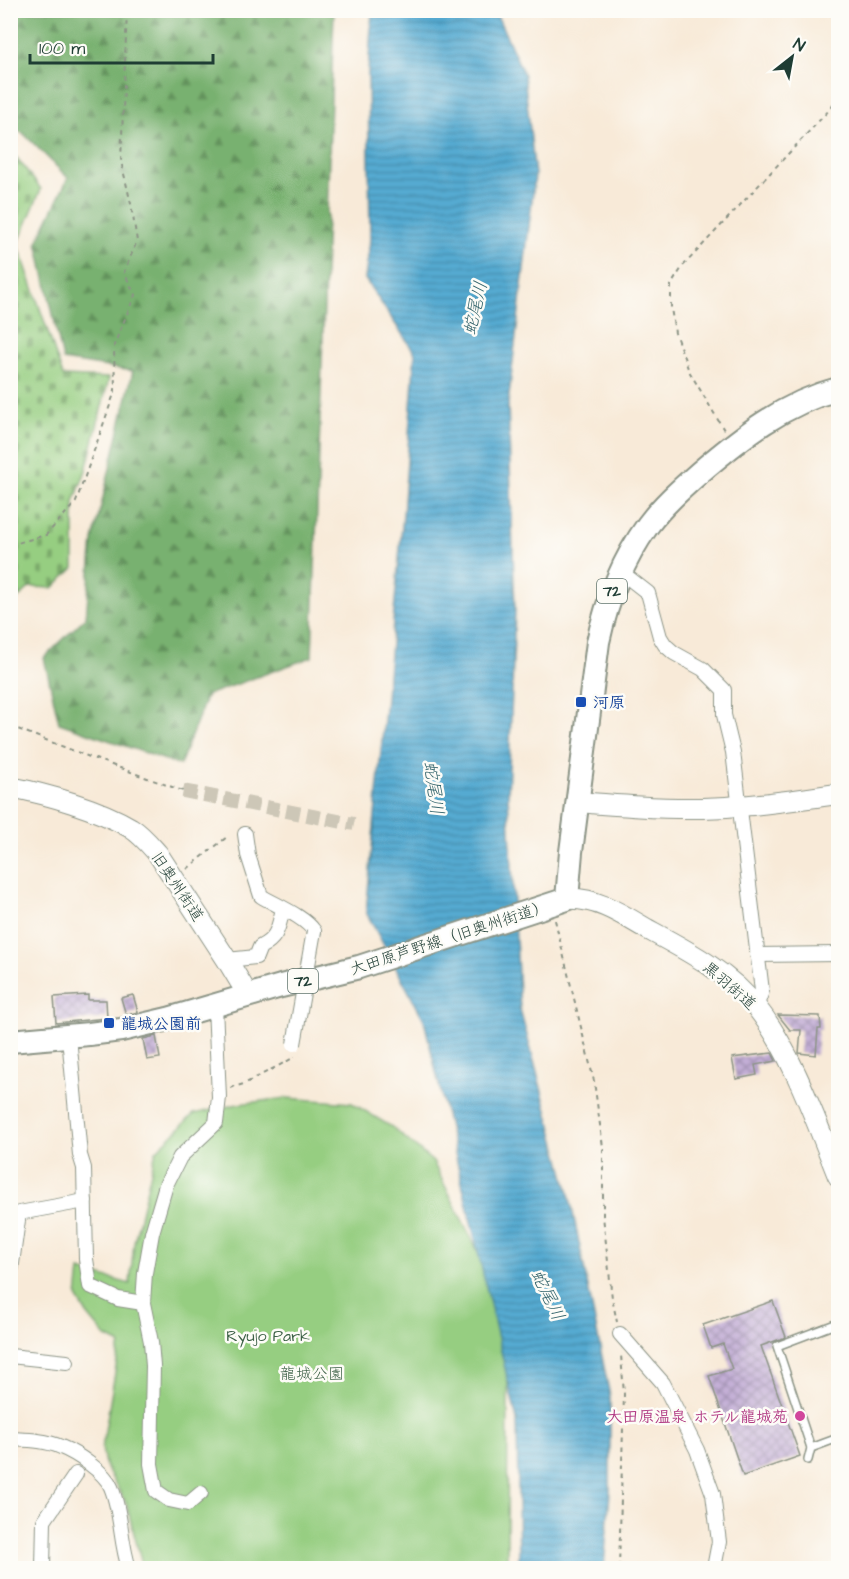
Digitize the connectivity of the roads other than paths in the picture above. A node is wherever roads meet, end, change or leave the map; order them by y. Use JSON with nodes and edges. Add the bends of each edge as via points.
{"nodes":[{"id":1,"x":838,"y":389,"type":"edge"},
{"id":2,"x":621,"y":572,"type":"junction"},
{"id":3,"x":10,"y":787,"type":"edge"},
{"id":4,"x":838,"y":794,"type":"edge"},
{"id":5,"x":578,"y":802,"type":"junction"},
{"id":6,"x":738,"y":806,"type":"junction"},
{"id":7,"x":245,"y":834,"type":"dead end"},
{"id":8,"x":554,"y":902,"type":"junction"},
{"id":9,"x":283,"y":909,"type":"junction"},
{"id":10,"x":838,"y":954,"type":"edge"},
{"id":11,"x":757,"y":955,"type":"junction"},
{"id":12,"x":228,"y":960,"type":"junction"},
{"id":13,"x":248,"y":995,"type":"junction"},
{"id":14,"x":215,"y":1006,"type":"junction"},
{"id":15,"x":756,"y":1007,"type":"junction"},
{"id":16,"x":69,"y":1037,"type":"junction"},
{"id":17,"x":10,"y":1041,"type":"edge"},
{"id":18,"x":294,"y":1044,"type":"road end"},
{"id":19,"x":838,"y":1176,"type":"edge"},
{"id":20,"x":85,"y":1201,"type":"junction"},
{"id":21,"x":11,"y":1274,"type":"edge"},
{"id":22,"x":10,"y":1278,"type":"edge"},
{"id":23,"x":143,"y":1303,"type":"junction"},
{"id":24,"x":838,"y":1323,"type":"edge"},
{"id":25,"x":620,"y":1334,"type":"road end"},
{"id":26,"x":10,"y":1356,"type":"edge"},
{"id":27,"x":67,"y":1362,"type":"dead end"},
{"id":28,"x":838,"y":1438,"type":"edge"},
{"id":29,"x":10,"y":1439,"type":"edge"},
{"id":30,"x":811,"y":1448,"type":"junction"},
{"id":31,"x":808,"y":1461,"type":"dead end"},
{"id":32,"x":76,"y":1474,"type":"dead end"},
{"id":33,"x":201,"y":1493,"type":"dead end"},
{"id":34,"x":43,"y":1569,"type":"edge"},
{"id":35,"x":129,"y":1569,"type":"edge"},
{"id":36,"x":714,"y":1569,"type":"edge"}],
"edges":[{"from":1,"to":2,"type":"main road","name":"大田原芦野線（旧奥州街道）","number":"72","via":[[790,406],[733,444],[666,504],[648,525]]},
{"from":2,"to":5,"type":"main road","name":"大田原芦野線（旧奥州街道）","number":"72","via":[[604,611],[598,642]]},
{"from":2,"to":6,"type":"street","via":[[648,593],[665,645],[703,669],[724,690]]},
{"from":3,"to":12,"type":"street","name":"旧奥州街道","via":[[91,810],[131,828],[147,840]]},
{"from":4,"to":6,"type":"street"},
{"from":5,"to":6,"type":"street","via":[[657,808]]},
{"from":5,"to":8,"type":"main road","name":"大田原芦野線（旧奥州街道）","number":"72"},
{"from":6,"to":11,"type":"street"},
{"from":7,"to":9,"type":"street","via":[[261,896]]},
{"from":8,"to":13,"type":"main road","name":"大田原芦野線（旧奥州街道）","number":"72","via":[[359,967]]},
{"from":8,"to":15,"type":"street","name":"黒羽街道","via":[[587,900],[601,905],[721,973]]},
{"from":9,"to":12,"type":"street","via":[[272,941],[260,947],[256,957]]},
{"from":9,"to":18,"type":"street","bridge":true,"via":[[314,931]]},
{"from":10,"to":11,"type":"street"},
{"from":11,"to":15,"type":"street","via":[[762,990]]},
{"from":12,"to":13,"type":"street","name":"旧奥州街道"},
{"from":13,"to":14,"type":"main road","number":"72"},
{"from":14,"to":16,"type":"main road","number":"72","via":[[121,1030]]},
{"from":14,"to":23,"type":"street","via":[[219,1097],[216,1123],[180,1157],[166,1185],[152,1233]]},
{"from":15,"to":19,"type":"street","name":"黒羽街道","via":[[795,1074]]},
{"from":16,"to":17,"type":"main road","number":"72"},
{"from":16,"to":20,"type":"street"},
{"from":20,"to":21,"type":"street","via":[[19,1213]]},
{"from":20,"to":23,"type":"street","via":[[90,1286],[118,1299]]},
{"from":21,"to":22,"type":"street"},
{"from":23,"to":33,"type":"street","via":[[153,1366],[151,1464],[156,1491],[169,1500],[188,1504]]},
{"from":24,"to":30,"type":"lane","via":[[777,1346]]},
{"from":25,"to":36,"type":"street","via":[[663,1383],[697,1450],[713,1494],[719,1542]]},
{"from":26,"to":27,"type":"street"},
{"from":28,"to":30,"type":"lane"},
{"from":29,"to":35,"type":"street","via":[[61,1447],[102,1474],[111,1486]]},
{"from":30,"to":31,"type":"lane"},
{"from":32,"to":34,"type":"street","via":[[44,1521]]}]}
